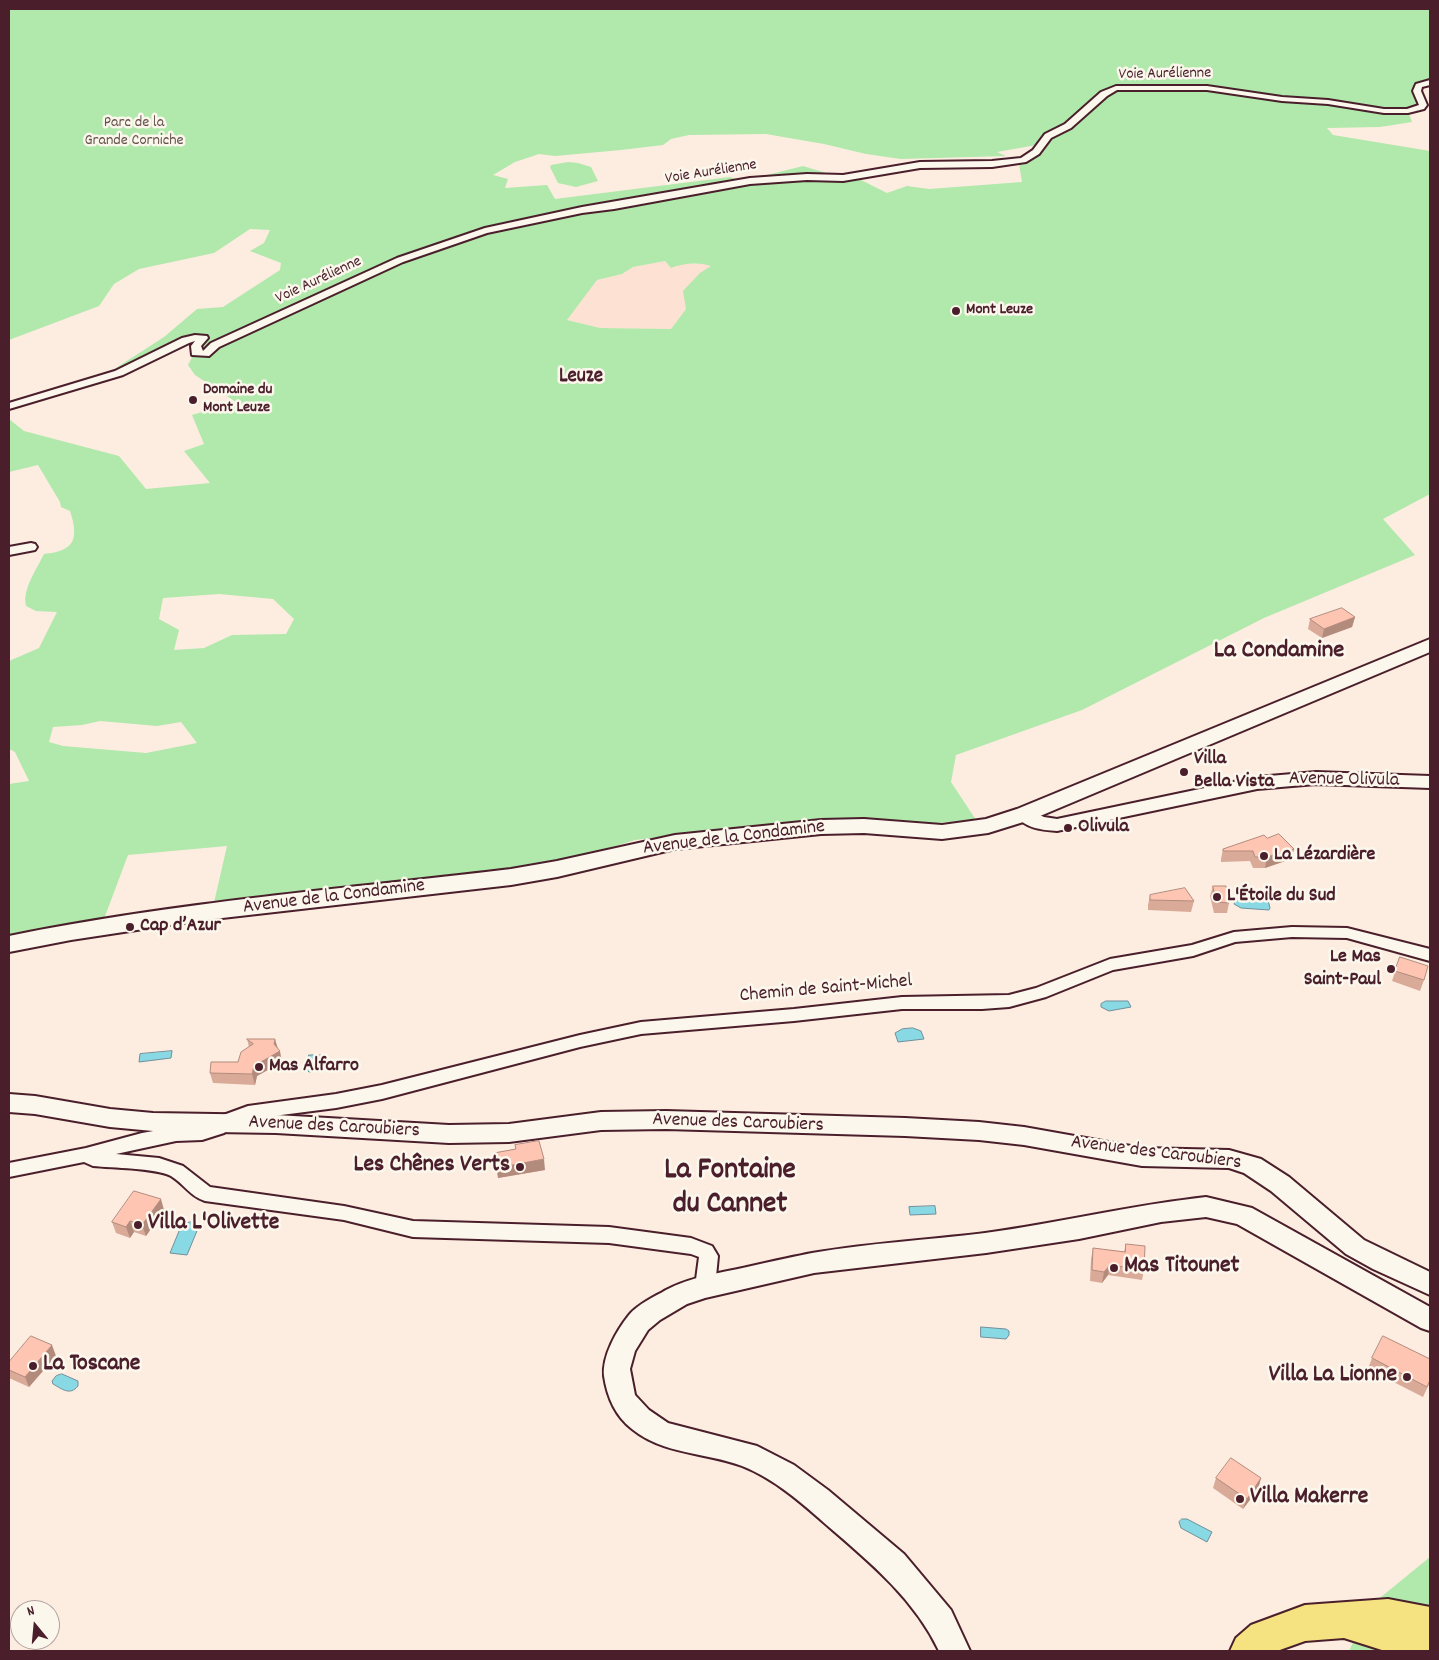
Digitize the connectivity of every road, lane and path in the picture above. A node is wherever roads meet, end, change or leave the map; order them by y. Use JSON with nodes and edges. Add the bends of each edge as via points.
{"nodes":[{"id":1,"x":1430,"y":82,"type":"edge"},
{"id":2,"x":9,"y":406,"type":"edge"},
{"id":3,"x":31,"y":546,"type":"dead end"},
{"id":4,"x":9,"y":551,"type":"edge"},
{"id":5,"x":1430,"y":644,"type":"edge"},
{"id":6,"x":1430,"y":782,"type":"edge"},
{"id":7,"x":1024,"y":814,"type":"junction"},
{"id":8,"x":9,"y":944,"type":"edge"},
{"id":9,"x":1430,"y":956,"type":"edge"},
{"id":10,"x":9,"y":1103,"type":"edge"},
{"id":11,"x":224,"y":1122,"type":"junction"},
{"id":12,"x":86,"y":1155,"type":"junction"},
{"id":13,"x":9,"y":1170,"type":"edge"},
{"id":14,"x":1430,"y":1284,"type":"edge"},
{"id":15,"x":705,"y":1287,"type":"junction"},
{"id":16,"x":1430,"y":1320,"type":"edge"},
{"id":17,"x":1342,"y":1620,"type":"junction"},
{"id":18,"x":1430,"y":1625,"type":"edge"},
{"id":19,"x":955,"y":1651,"type":"edge"},
{"id":20,"x":1249,"y":1651,"type":"edge"},
{"id":21,"x":1426,"y":1651,"type":"edge"}],
"edges":[{"from":1,"to":2,"type":"street","name":"Voie Aurélienne","via":[[1419,86],[1417,91],[1422,107],[1397,111],[1207,88],[1116,88],[1104,94],[1068,126],[1048,136],[1030,157],[1015,162],[920,165],[843,178],[756,180],[582,210],[486,231],[400,260],[250,328],[215,345],[205,354],[196,353],[196,346],[202,339],[196,337],[119,374]]},
{"from":3,"to":4,"type":"street"},
{"from":5,"to":7,"type":"main road","name":"Avenue de la Condamine"},
{"from":6,"to":7,"type":"street","name":"Avenue Olivula","via":[[1289,779],[1057,825],[1039,823]]},
{"from":7,"to":8,"type":"main road","name":"Avenue de la Condamine","via":[[988,826],[942,832],[864,826],[821,827],[675,842],[511,877],[151,918]]},
{"from":9,"to":11,"type":"street","name":"Chemin de Saint-Michel","via":[[1347,933],[1234,937],[1193,950],[1110,966],[1040,994],[1009,1001],[885,1004],[642,1028],[382,1092],[248,1113]]},
{"from":10,"to":11,"type":"street","name":"Avenue des Caroubiers","via":[[145,1122]]},
{"from":11,"to":12,"type":"street","name":"Chemin de Saint-Michel","via":[[218,1128],[202,1133],[142,1140]]},
{"from":11,"to":14,"type":"street","name":"Avenue des Caroubiers","via":[[449,1134],[509,1133],[601,1121],[666,1120],[905,1127],[1015,1135],[1142,1157],[1228,1160],[1252,1166],[1280,1184],[1355,1247]]},
{"from":12,"to":13,"type":"street","name":"Chemin de Saint-Michel"},
{"from":12,"to":15,"type":"street","via":[[93,1159],[159,1165],[177,1171],[205,1194],[344,1213],[413,1229],[610,1235],[702,1248],[710,1260],[704,1278]]},
{"from":15,"to":16,"type":"street","via":[[814,1263],[986,1243],[1206,1206],[1243,1215]]},
{"from":15,"to":19,"type":"street","via":[[678,1296],[639,1322],[623,1348],[617,1369],[624,1401],[639,1419],[661,1434],[747,1455],[798,1484],[894,1564],[940,1620]]},
{"from":17,"to":18,"type":"main road","via":[[1388,1616]]},
{"from":17,"to":20,"type":"main road","via":[[1305,1623],[1264,1638]]},
{"from":17,"to":21,"type":"main road"}]}
